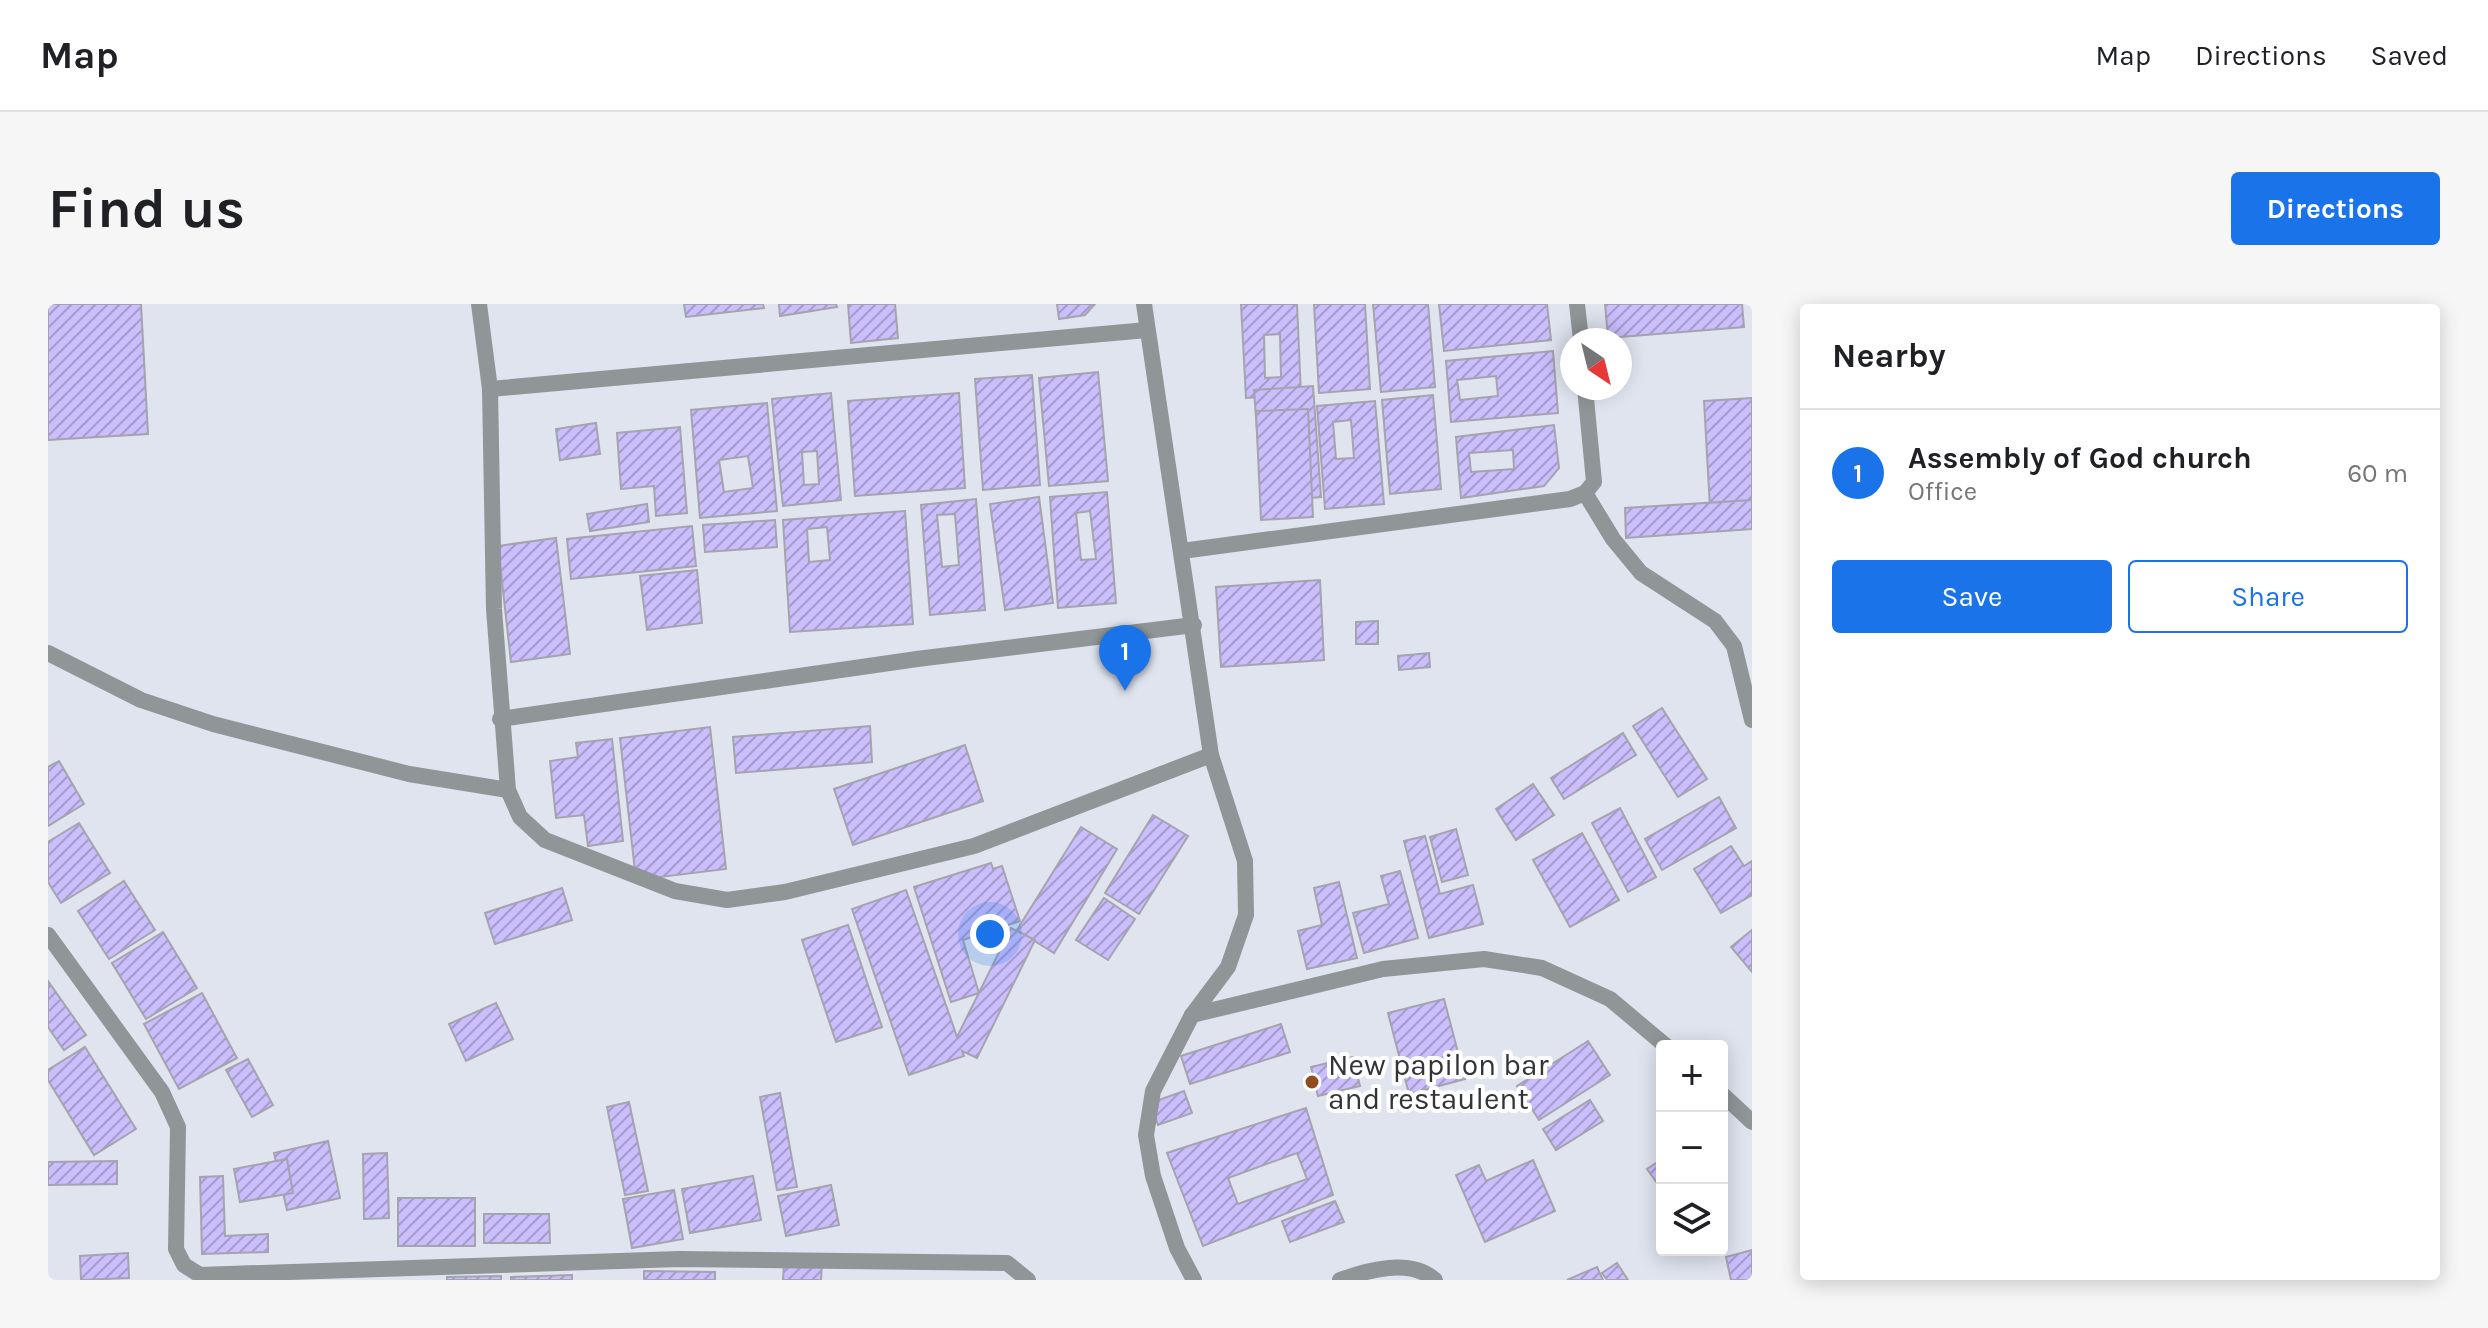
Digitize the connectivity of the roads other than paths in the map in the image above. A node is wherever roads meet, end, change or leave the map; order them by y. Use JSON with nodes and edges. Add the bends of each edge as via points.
{"nodes":[{"id":1,"x":479,"y":304,"type":"edge"},
{"id":2,"x":1144,"y":304,"type":"edge"},
{"id":3,"x":1577,"y":304,"type":"edge"},
{"id":4,"x":1580,"y":328,"type":"edge"},
{"id":5,"x":1147,"y":330,"type":"junction"},
{"id":6,"x":490,"y":389,"type":"junction"},
{"id":7,"x":1586,"y":400,"type":"edge"},
{"id":8,"x":1585,"y":493,"type":"junction"},
{"id":9,"x":1182,"y":551,"type":"junction"},
{"id":10,"x":1194,"y":625,"type":"junction"},
{"id":11,"x":48,"y":653,"type":"edge"},
{"id":12,"x":500,"y":719,"type":"junction"},
{"id":13,"x":1752,"y":720,"type":"edge"},
{"id":14,"x":1211,"y":755,"type":"junction"},
{"id":15,"x":508,"y":790,"type":"junction"},
{"id":16,"x":48,"y":935,"type":"edge"},
{"id":17,"x":1192,"y":1015,"type":"junction"},
{"id":18,"x":1659,"y":1040,"type":"edge"},
{"id":19,"x":1728,"y":1100,"type":"edge"},
{"id":20,"x":1752,"y":1122,"type":"edge"},
{"id":21,"x":1028,"y":1280,"type":"edge"},
{"id":22,"x":1194,"y":1280,"type":"edge"},
{"id":23,"x":1340,"y":1280,"type":"edge"},
{"id":24,"x":1435,"y":1280,"type":"edge"}],
"edges":[{"from":1,"to":6,"type":"street"},
{"from":2,"to":5,"type":"street"},
{"from":3,"to":4,"type":"street"},
{"from":5,"to":6,"type":"street"},
{"from":5,"to":9,"type":"street"},
{"from":6,"to":12,"type":"street"},
{"from":7,"to":8,"type":"street","via":[[1594,482]]},
{"from":8,"to":9,"type":"street"},
{"from":8,"to":13,"type":"street","via":[[1641,573],[1715,621],[1734,646]]},
{"from":9,"to":10,"type":"street"},
{"from":10,"to":12,"type":"street"},
{"from":10,"to":14,"type":"street"},
{"from":11,"to":15,"type":"street","via":[[141,700],[213,724],[409,774]]},
{"from":12,"to":15,"type":"street"},
{"from":14,"to":15,"type":"street","via":[[974,846],[785,892],[727,900],[675,891],[545,840],[520,817]]},
{"from":14,"to":17,"type":"street","via":[[1245,861],[1246,915],[1228,967]]},
{"from":16,"to":21,"type":"street","via":[[162,1092],[178,1127],[176,1249],[184,1265],[200,1275],[679,1259],[1007,1263]]},
{"from":17,"to":18,"type":"street","via":[[1383,969],[1484,959],[1542,968],[1610,999]]},
{"from":17,"to":22,"type":"street","via":[[1153,1091],[1146,1135],[1153,1176],[1177,1248]]},
{"from":19,"to":20,"type":"street"},
{"from":23,"to":24,"type":"street","via":[[1400,1267]]}]}
